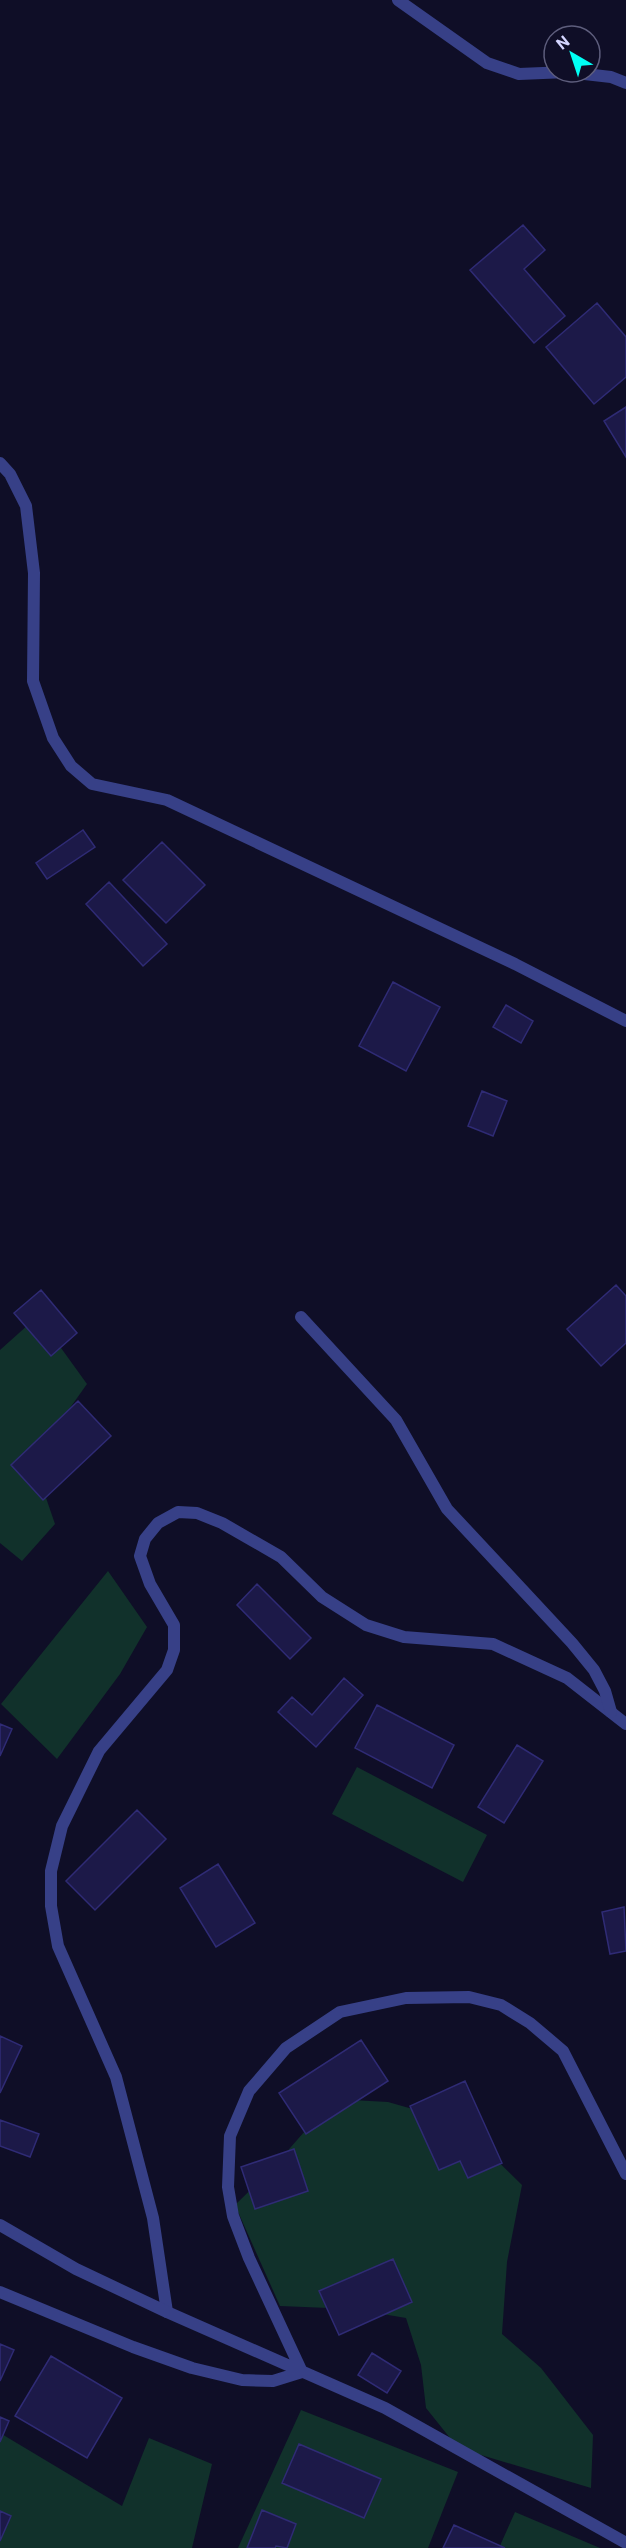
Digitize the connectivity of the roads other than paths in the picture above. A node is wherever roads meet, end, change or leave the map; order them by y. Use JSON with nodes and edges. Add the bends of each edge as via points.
{"nodes":[{"id":1,"x":398,"y":0,"type":"edge"},
{"id":2,"x":626,"y":83,"type":"edge"},
{"id":3,"x":0,"y":464,"type":"edge"},
{"id":4,"x":626,"y":1021,"type":"edge"},
{"id":5,"x":301,"y":1317,"type":"dead end"},
{"id":6,"x":611,"y":1712,"type":"junction"},
{"id":7,"x":626,"y":1724,"type":"edge"},
{"id":8,"x":626,"y":2174,"type":"edge"},
{"id":9,"x":0,"y":2225,"type":"edge"},
{"id":10,"x":0,"y":2292,"type":"edge"},
{"id":11,"x":167,"y":2312,"type":"junction"},
{"id":12,"x":302,"y":2372,"type":"junction"},
{"id":13,"x":626,"y":2543,"type":"edge"}],
"edges":[{"from":1,"to":2,"type":"street","via":[[487,63],[519,74],[567,72],[611,77]]},
{"from":3,"to":4,"type":"street","via":[[10,474],[26,506],[34,573],[33,681],[53,738],[71,766],[92,784],[167,800],[505,959]]},
{"from":5,"to":6,"type":"street","via":[[396,1420],[447,1509],[594,1670]]},
{"from":6,"to":7,"type":"street"},
{"from":6,"to":11,"type":"street","via":[[567,1678],[493,1644],[404,1637],[366,1625],[322,1597],[281,1557],[197,1513],[177,1512],[158,1523],[145,1539],[140,1556],[150,1584],[174,1625],[174,1650],[167,1670],[99,1751],[62,1826],[51,1871],[51,1906],[58,1946],[116,2077],[153,2218]]},
{"from":8,"to":12,"type":"street","via":[[563,2052],[530,2023],[501,2005],[469,1997],[406,1998],[340,2012],[285,2048],[249,2091],[230,2136],[228,2187],[233,2216]]},
{"from":9,"to":11,"type":"street","via":[[76,2269]]},
{"from":10,"to":12,"type":"street","via":[[192,2368],[242,2380],[273,2381]]},
{"from":11,"to":12,"type":"street"},
{"from":12,"to":13,"type":"street","via":[[385,2408]]}]}
